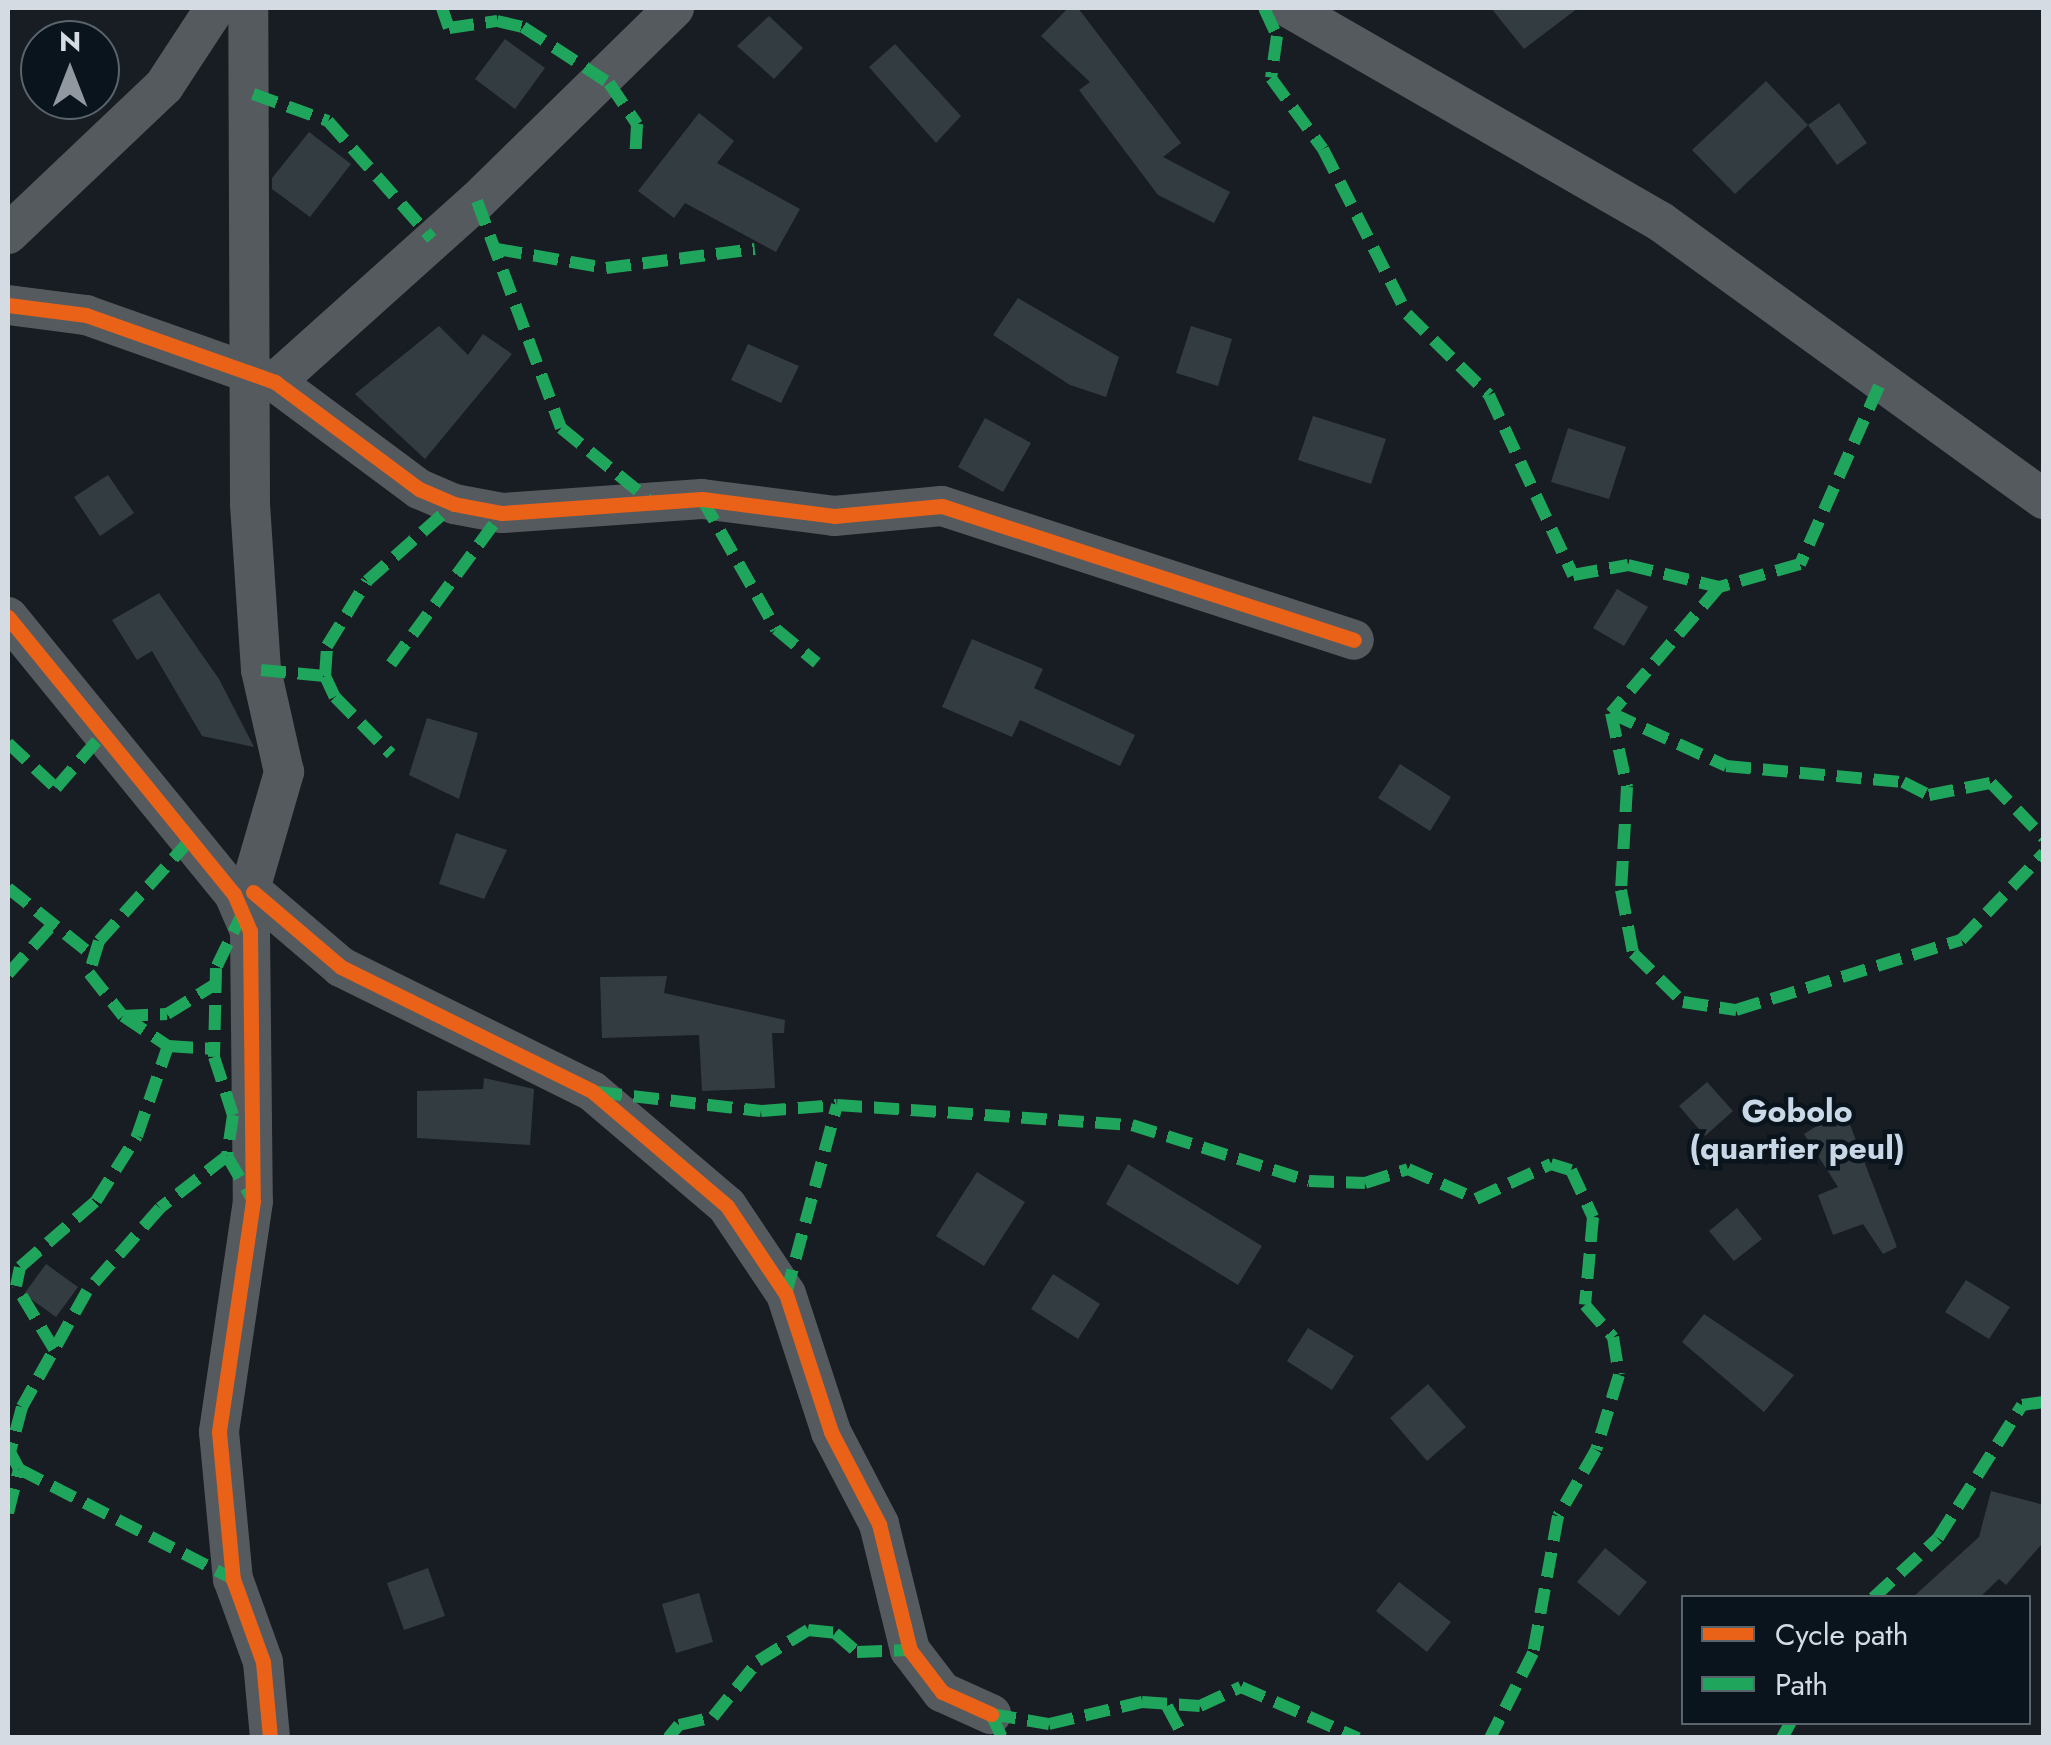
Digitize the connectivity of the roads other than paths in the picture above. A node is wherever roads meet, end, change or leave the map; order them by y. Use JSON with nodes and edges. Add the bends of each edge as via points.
{"nodes":[{"id":1,"x":214,"y":8,"type":"edge"},
{"id":2,"x":248,"y":8,"type":"edge"},
{"id":3,"x":674,"y":8,"type":"edge"},
{"id":4,"x":1290,"y":8,"type":"edge"},
{"id":5,"x":8,"y":234,"type":"edge"},
{"id":6,"x":8,"y":305,"type":"edge"},
{"id":7,"x":262,"y":377,"type":"junction"},
{"id":8,"x":2044,"y":499,"type":"edge"},
{"id":9,"x":8,"y":617,"type":"edge"},
{"id":10,"x":1354,"y":640,"type":"dead end"},
{"id":11,"x":248,"y":901,"type":"junction"},
{"id":12,"x":991,"y":1714,"type":"dead end"},
{"id":13,"x":270,"y":1738,"type":"edge"}],
"edges":[{"from":1,"to":5,"type":"street","via":[[164,86]]},
{"from":2,"to":7,"type":"street"},
{"from":3,"to":7,"type":"street","via":[[477,201]]},
{"from":4,"to":8,"type":"street","via":[[1662,222]]},
{"from":6,"to":7,"type":"street","via":[[86,316]]},
{"from":7,"to":10,"type":"street","via":[[419,489],[454,504],[502,512],[702,498],[834,516],[942,506]]},
{"from":7,"to":11,"type":"street","via":[[261,670],[284,772]]},
{"from":9,"to":11,"type":"street"},
{"from":11,"to":12,"type":"street","via":[[341,967],[592,1092],[727,1206],[786,1294],[831,1432],[879,1524],[910,1650],[942,1692]]},
{"from":11,"to":13,"type":"street","via":[[254,1202],[219,1446],[234,1579],[263,1662]]}]}
